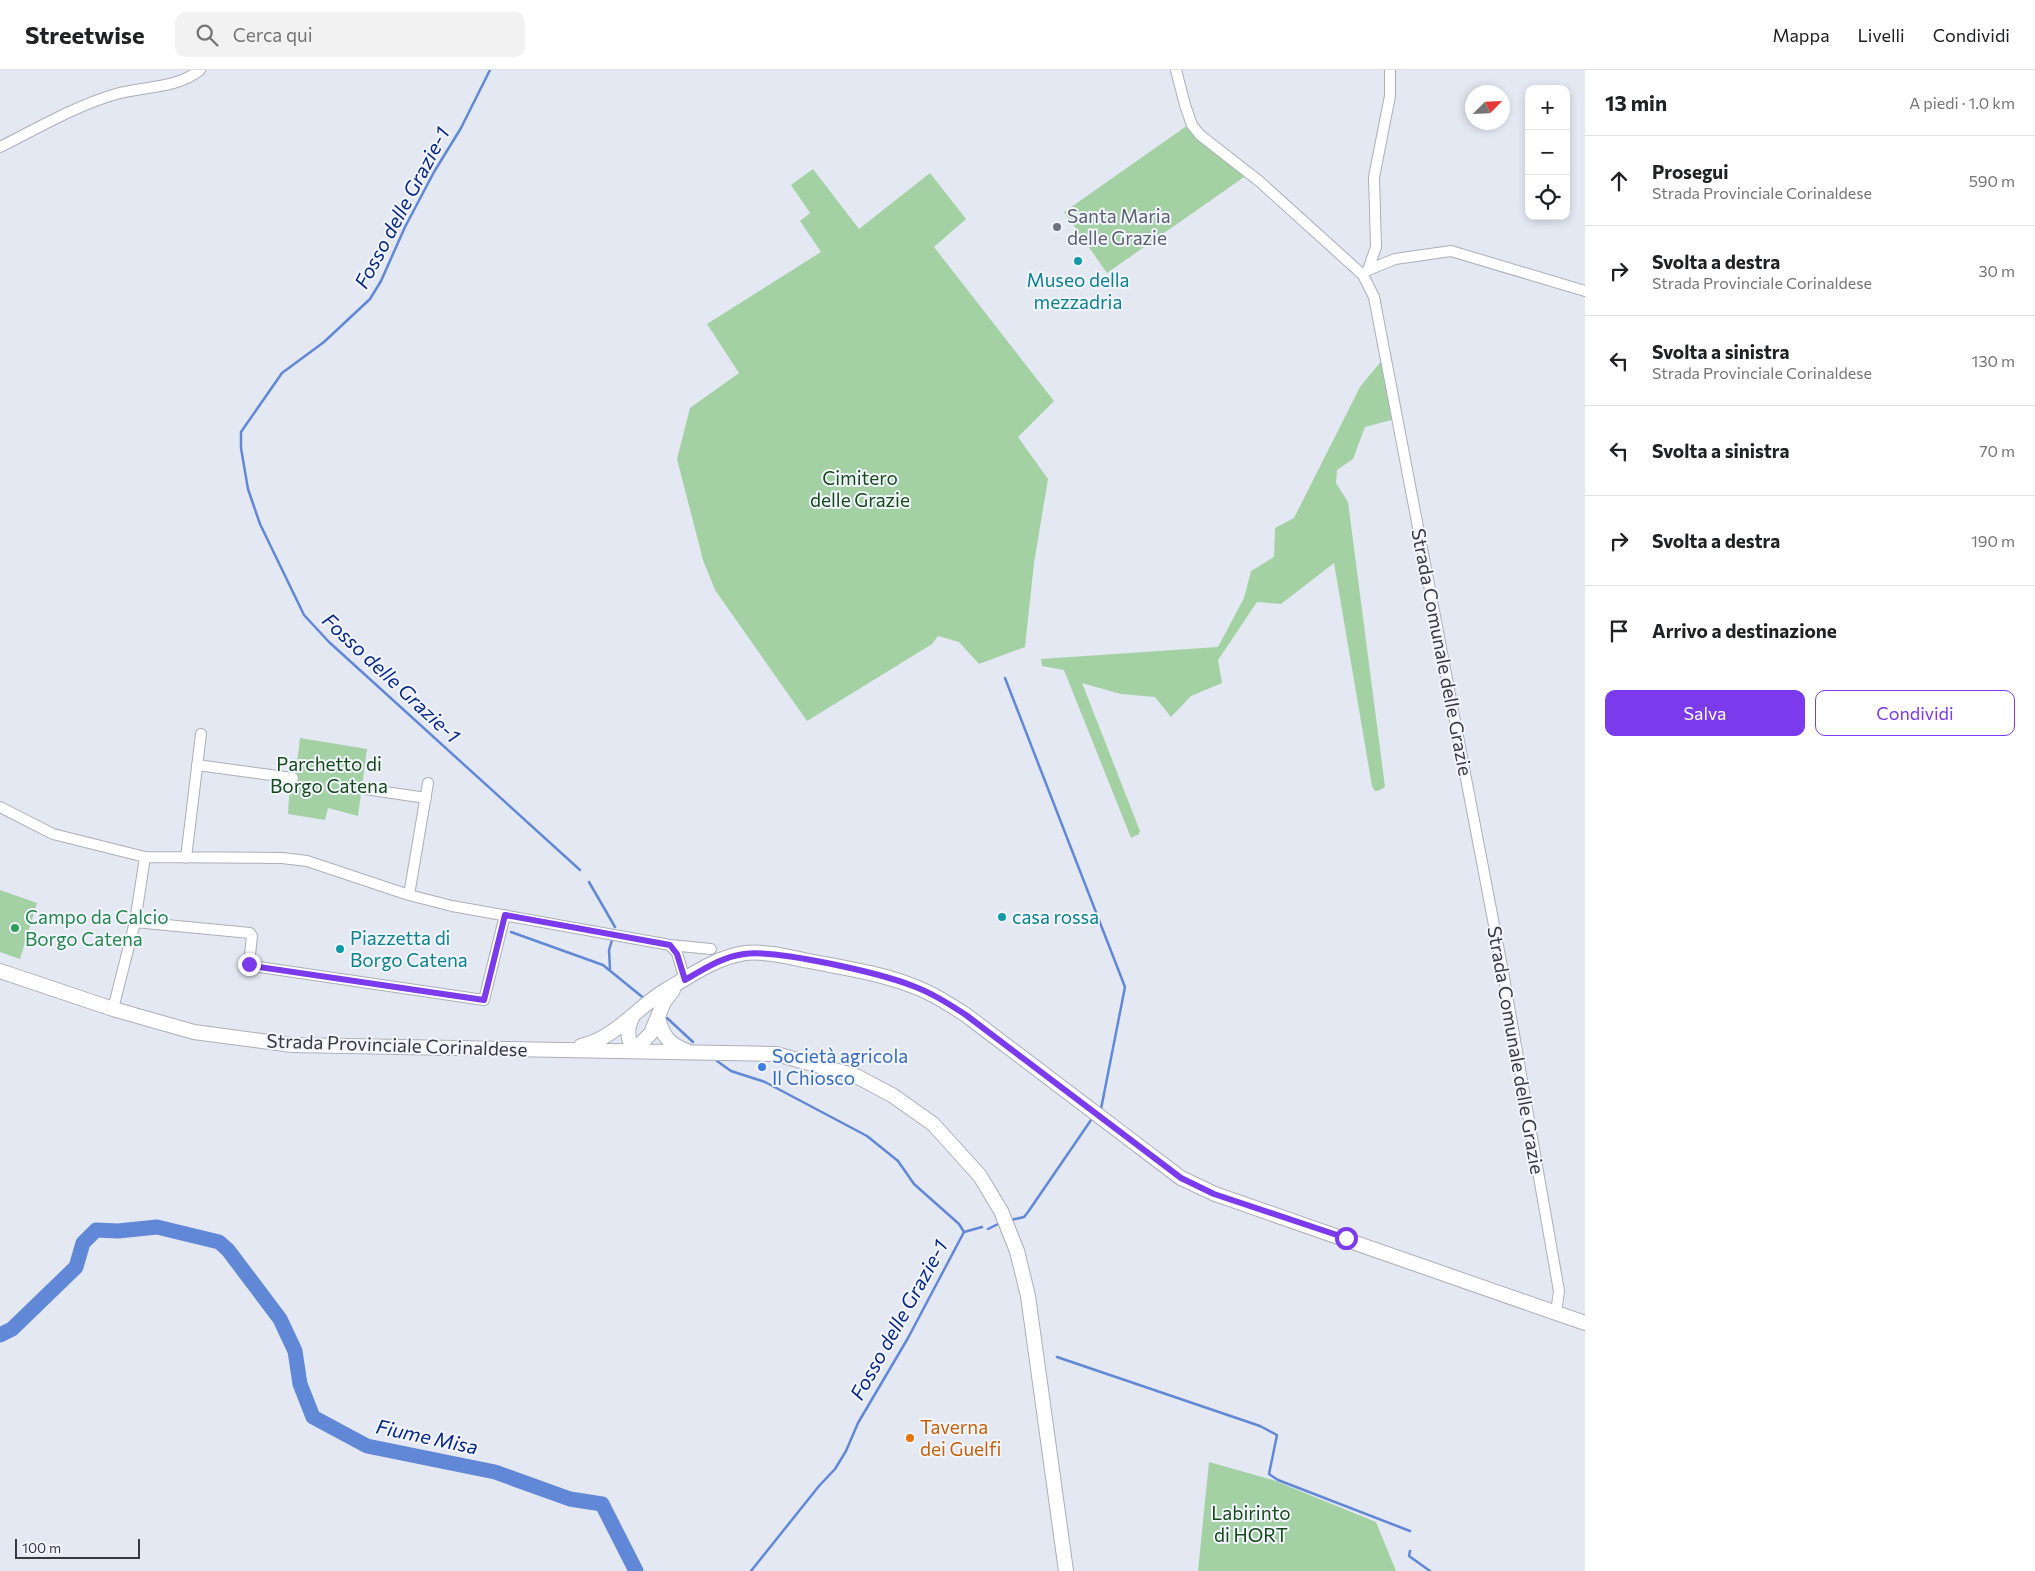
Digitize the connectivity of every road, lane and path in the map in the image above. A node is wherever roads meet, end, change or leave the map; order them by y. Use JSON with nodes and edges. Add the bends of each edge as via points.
{"nodes":[{"id":1,"x":200,"y":70,"type":"edge"},
{"id":2,"x":1176,"y":70,"type":"edge"},
{"id":3,"x":1390,"y":70,"type":"edge"},
{"id":4,"x":0,"y":147,"type":"edge"},
{"id":5,"x":1366,"y":273,"type":"junction"},
{"id":6,"x":1585,"y":291,"type":"edge"},
{"id":7,"x":201,"y":734,"type":"dead end"},
{"id":8,"x":197,"y":765,"type":"junction"},
{"id":9,"x":293,"y":778,"type":"dead end"},
{"id":10,"x":428,"y":783,"type":"dead end"},
{"id":11,"x":365,"y":789,"type":"dead end"},
{"id":12,"x":426,"y":798,"type":"junction"},
{"id":13,"x":0,"y":807,"type":"edge"},
{"id":14,"x":145,"y":857,"type":"junction"},
{"id":15,"x":186,"y":858,"type":"junction"},
{"id":16,"x":409,"y":895,"type":"junction"},
{"id":17,"x":505,"y":915,"type":"junction"},
{"id":18,"x":135,"y":922,"type":"junction"},
{"id":19,"x":670,"y":945,"type":"junction"},
{"id":20,"x":711,"y":949,"type":"dead end"},
{"id":21,"x":0,"y":971,"type":"edge"},
{"id":22,"x":685,"y":980,"type":"junction"},
{"id":23,"x":114,"y":1009,"type":"junction"},
{"id":24,"x":633,"y":1016,"type":"junction"},
{"id":25,"x":658,"y":1018,"type":"junction"},
{"id":26,"x":564,"y":1051,"type":"junction"},
{"id":27,"x":634,"y":1051,"type":"junction"},
{"id":28,"x":695,"y":1054,"type":"junction"},
{"id":29,"x":1556,"y":1313,"type":"junction"},
{"id":30,"x":1585,"y":1323,"type":"edge"},
{"id":31,"x":1066,"y":1571,"type":"edge"}],
"edges":[{"from":1,"to":4,"type":"street","via":[[169,85],[116,94],[65,114]]},
{"from":2,"to":5,"type":"street","name":"Strada Comunale delle Grazie","via":[[1187,112],[1200,135]]},
{"from":3,"to":5,"type":"street","via":[[1390,96],[1374,177],[1376,247]]},
{"from":5,"to":6,"type":"street","via":[[1395,259],[1451,251]]},
{"from":5,"to":29,"type":"street","name":"Strada Comunale delle Grazie","via":[[1374,297],[1503,972],[1559,1291]]},
{"from":7,"to":8,"type":"street"},
{"from":8,"to":9,"type":"street"},
{"from":8,"to":15,"type":"street"},
{"from":10,"to":12,"type":"street"},
{"from":11,"to":12,"type":"street"},
{"from":12,"to":16,"type":"street"},
{"from":13,"to":14,"type":"street","via":[[53,834]]},
{"from":14,"to":15,"type":"street"},
{"from":14,"to":18,"type":"street"},
{"from":15,"to":16,"type":"street","via":[[307,861]]},
{"from":16,"to":17,"type":"street"},
{"from":17,"to":18,"type":"street","via":[[484,1000],[252,966],[249,964],[250,932]]},
{"from":17,"to":19,"type":"street"},
{"from":18,"to":23,"type":"street"},
{"from":19,"to":20,"type":"street"},
{"from":19,"to":22,"type":"street","via":[[677,954]]},
{"from":21,"to":23,"type":"main road","name":"Strada Provinciale Corinaldese"},
{"from":22,"to":24,"type":"main road","name":"Strada Provinciale Corinaldese","via":[[664,991]]},
{"from":22,"to":25,"type":"main road","name":"Strada Provinciale Corinaldese","via":[[671,991]]},
{"from":22,"to":29,"type":"main road","name":"Strada Provinciale Corinaldese","via":[[712,964],[746,953],[779,955],[912,985],[966,1015],[1181,1178],[1214,1194]]},
{"from":23,"to":26,"type":"main road","name":"Strada Provinciale Corinaldese","via":[[194,1032],[292,1045]]},
{"from":24,"to":26,"type":"main road","name":"Strada Provinciale Corinaldese","via":[[593,1044]]},
{"from":24,"to":27,"type":"main road","via":[[627,1027],[628,1041]]},
{"from":25,"to":27,"type":"main road","name":"Strada Provinciale Corinaldese","via":[[651,1033]]},
{"from":25,"to":28,"type":"main road","via":[[661,1031],[672,1045]]},
{"from":26,"to":27,"type":"main road","name":"Strada Provinciale Corinaldese"},
{"from":27,"to":28,"type":"main road"},
{"from":28,"to":31,"type":"main road","via":[[776,1054],[856,1076],[913,1108],[955,1146],[980,1176],[1001,1212],[1017,1251],[1028,1296]]},
{"from":29,"to":30,"type":"main road","name":"Strada Provinciale Corinaldese"}]}
